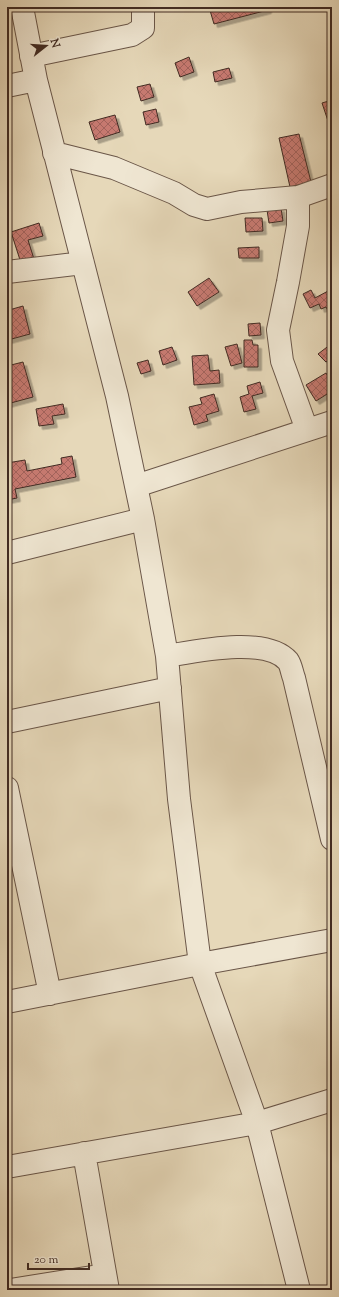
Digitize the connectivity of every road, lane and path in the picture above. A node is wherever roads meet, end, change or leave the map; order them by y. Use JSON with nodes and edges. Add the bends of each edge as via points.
{"nodes":[{"id":1,"x":22,"y":7,"type":"edge"},
{"id":2,"x":144,"y":7,"type":"edge"},
{"id":3,"x":31,"y":56,"type":"junction"},
{"id":4,"x":36,"y":80,"type":"junction"},
{"id":5,"x":7,"y":86,"type":"edge"},
{"id":6,"x":54,"y":153,"type":"junction"},
{"id":7,"x":332,"y":185,"type":"edge"},
{"id":8,"x":298,"y":197,"type":"junction"},
{"id":9,"x":83,"y":263,"type":"junction"},
{"id":10,"x":7,"y":272,"type":"edge"},
{"id":11,"x":332,"y":422,"type":"edge"},
{"id":12,"x":307,"y":430,"type":"junction"},
{"id":13,"x":136,"y":486,"type":"junction"},
{"id":14,"x":143,"y":519,"type":"junction"},
{"id":15,"x":7,"y":553,"type":"edge"},
{"id":16,"x":167,"y":656,"type":"junction"},
{"id":17,"x":170,"y":688,"type":"junction"},
{"id":18,"x":7,"y":722,"type":"edge"},
{"id":19,"x":7,"y":788,"type":"edge"},
{"id":20,"x":332,"y":839,"type":"edge"},
{"id":21,"x":332,"y":940,"type":"edge"},
{"id":22,"x":200,"y":964,"type":"junction"},
{"id":23,"x":50,"y":994,"type":"junction"},
{"id":24,"x":7,"y":1002,"type":"edge"},
{"id":25,"x":332,"y":1100,"type":"edge"},
{"id":26,"x":257,"y":1122,"type":"junction"},
{"id":27,"x":84,"y":1154,"type":"junction"},
{"id":28,"x":7,"y":1167,"type":"edge"},
{"id":29,"x":106,"y":1283,"type":"edge"},
{"id":30,"x":10,"y":1290,"type":"edge"},
{"id":31,"x":299,"y":1290,"type":"edge"}],
"edges":[{"from":1,"to":3,"type":"street"},
{"from":2,"to":3,"type":"street","via":[[144,28],[132,35]]},
{"from":3,"to":4,"type":"street"},
{"from":4,"to":5,"type":"street"},
{"from":4,"to":6,"type":"street"},
{"from":6,"to":8,"type":"street","via":[[114,168],[207,209],[241,202]]},
{"from":6,"to":9,"type":"street"},
{"from":7,"to":8,"type":"street"},
{"from":8,"to":12,"type":"street","via":[[298,226],[278,330],[282,361]]},
{"from":9,"to":10,"type":"street"},
{"from":9,"to":13,"type":"street","via":[[117,396]]},
{"from":11,"to":12,"type":"street"},
{"from":12,"to":13,"type":"street"},
{"from":13,"to":14,"type":"street"},
{"from":14,"to":15,"type":"street"},
{"from":14,"to":16,"type":"street"},
{"from":16,"to":17,"type":"street"},
{"from":16,"to":20,"type":"street","via":[[228,647],[259,648],[275,651],[289,661]]},
{"from":17,"to":18,"type":"street"},
{"from":17,"to":22,"type":"street","via":[[179,799]]},
{"from":19,"to":23,"type":"street"},
{"from":21,"to":22,"type":"street"},
{"from":22,"to":23,"type":"street"},
{"from":22,"to":26,"type":"street"},
{"from":23,"to":24,"type":"street"},
{"from":25,"to":26,"type":"street"},
{"from":26,"to":27,"type":"street"},
{"from":26,"to":31,"type":"street"},
{"from":27,"to":28,"type":"street"},
{"from":27,"to":29,"type":"street"},
{"from":29,"to":30,"type":"street"}]}
